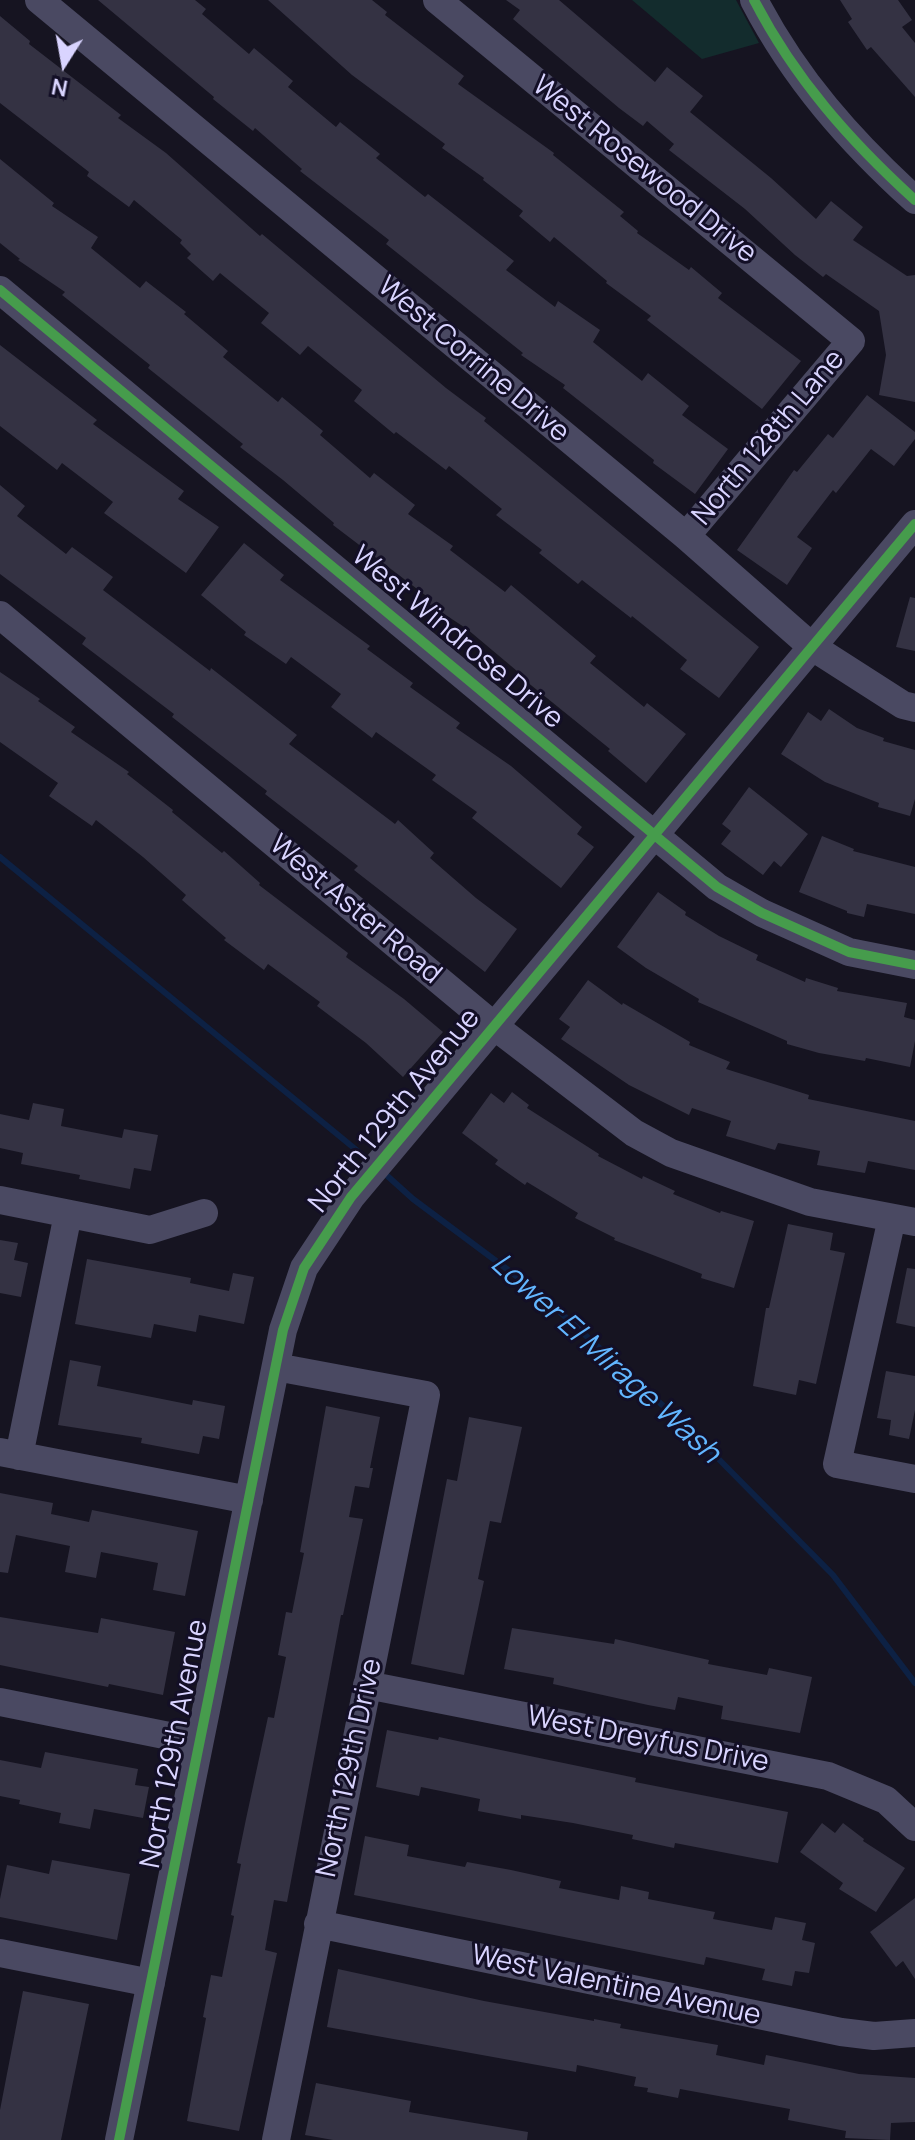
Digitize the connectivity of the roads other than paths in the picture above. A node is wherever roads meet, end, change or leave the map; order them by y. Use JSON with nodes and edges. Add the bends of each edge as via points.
{"nodes":[{"id":1,"x":39,"y":0,"type":"edge"},
{"id":2,"x":437,"y":0,"type":"edge"},
{"id":3,"x":754,"y":0,"type":"edge"},
{"id":4,"x":915,"y":200,"type":"edge"},
{"id":5,"x":0,"y":290,"type":"edge"},
{"id":6,"x":851,"y":341,"type":"joint"},
{"id":7,"x":915,"y":524,"type":"edge"},
{"id":8,"x":686,"y":536,"type":"junction"},
{"id":9,"x":0,"y":615,"type":"edge"},
{"id":10,"x":811,"y":646,"type":"junction"},
{"id":11,"x":915,"y":708,"type":"edge"},
{"id":12,"x":655,"y":833,"type":"junction"},
{"id":13,"x":915,"y":965,"type":"edge"},
{"id":14,"x":494,"y":1026,"type":"junction"},
{"id":15,"x":0,"y":1200,"type":"edge"},
{"id":16,"x":204,"y":1213,"type":"dead end"},
{"id":17,"x":68,"y":1214,"type":"junction"},
{"id":18,"x":904,"y":1220,"type":"edge"},
{"id":19,"x":276,"y":1367,"type":"junction"},
{"id":20,"x":10,"y":1454,"type":"edge"},
{"id":21,"x":915,"y":1479,"type":"edge"},
{"id":22,"x":249,"y":1500,"type":"junction"},
{"id":23,"x":367,"y":1685,"type":"junction"},
{"id":24,"x":0,"y":1702,"type":"edge"},
{"id":25,"x":199,"y":1742,"type":"junction"},
{"id":26,"x":915,"y":1827,"type":"edge"},
{"id":27,"x":318,"y":1924,"type":"junction"},
{"id":28,"x":0,"y":1953,"type":"edge"},
{"id":29,"x":151,"y":1983,"type":"junction"},
{"id":30,"x":915,"y":2033,"type":"edge"},
{"id":31,"x":123,"y":2139,"type":"edge"},
{"id":32,"x":276,"y":2140,"type":"edge"}],
"edges":[{"from":1,"to":8,"type":"street","name":"West Corrine Drive"},
{"from":2,"to":6,"type":"street","name":"West Rosewood Drive"},
{"from":3,"to":4,"type":"street","via":[[813,93],[865,155]]},
{"from":5,"to":12,"type":"street","name":"West Windrose Drive"},
{"from":6,"to":8,"type":"street","name":"North 128th Lane"},
{"from":7,"to":10,"type":"street","name":"North 129th Avenue"},
{"from":8,"to":10,"type":"street","name":"West Corrine Drive"},
{"from":9,"to":14,"type":"street","name":"West Aster Road"},
{"from":10,"to":11,"type":"street","name":"West Corrine Drive"},
{"from":10,"to":12,"type":"street","name":"North 129th Avenue"},
{"from":12,"to":13,"type":"street","name":"West Windrose Drive","via":[[717,887],[762,913],[849,952]]},
{"from":12,"to":14,"type":"street","name":"North 129th Avenue"},
{"from":14,"to":18,"type":"street","name":"West Aster Road","via":[[634,1133],[671,1153],[810,1202]]},
{"from":14,"to":19,"type":"street","name":"North 129th Avenue","via":[[351,1197],[304,1268]]},
{"from":15,"to":17,"type":"street"},
{"from":16,"to":17,"type":"street","via":[[150,1230]]},
{"from":17,"to":20,"type":"street"},
{"from":18,"to":21,"type":"street","via":[[837,1464]]},
{"from":19,"to":22,"type":"street","name":"North 129th Avenue"},
{"from":19,"to":23,"type":"street","name":"North 129th Drive","via":[[426,1395]]},
{"from":20,"to":22,"type":"street"},
{"from":22,"to":25,"type":"street","name":"North 129th Avenue"},
{"from":23,"to":26,"type":"street","name":"West Dreyfus Drive","via":[[828,1776],[886,1800]]},
{"from":23,"to":27,"type":"street","name":"North 129th Drive"},
{"from":24,"to":25,"type":"street"},
{"from":25,"to":29,"type":"street","name":"North 129th Avenue"},
{"from":27,"to":30,"type":"street","name":"West Valentine Avenue","via":[[841,2032]]},
{"from":27,"to":32,"type":"street","name":"North 129th Drive"},
{"from":28,"to":29,"type":"street"},
{"from":29,"to":31,"type":"street","name":"North 129th Avenue"}]}
